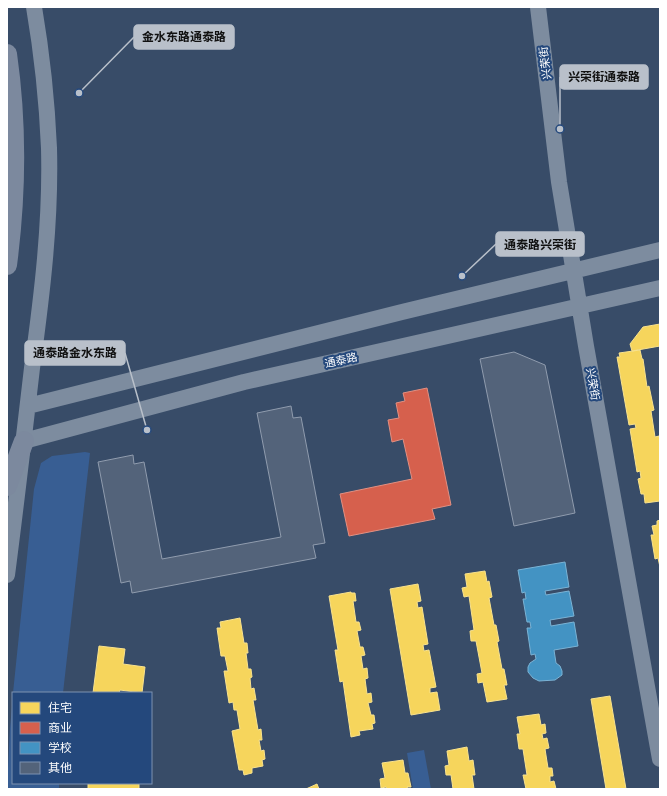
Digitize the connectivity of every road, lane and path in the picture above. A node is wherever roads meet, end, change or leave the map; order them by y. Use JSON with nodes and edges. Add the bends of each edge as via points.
{"nodes":[{"id":1,"x":34,"y":7,"type":"edge"},
{"id":2,"x":538,"y":7,"type":"edge"},
{"id":3,"x":7,"y":54,"type":"edge"},
{"id":4,"x":660,"y":250,"type":"edge"},
{"id":5,"x":7,"y":265,"type":"edge"},
{"id":6,"x":574,"y":271,"type":"junction"},
{"id":7,"x":660,"y":288,"type":"edge"},
{"id":8,"x":580,"y":306,"type":"junction"},
{"id":9,"x":28,"y":406,"type":"junction"},
{"id":10,"x":24,"y":441,"type":"junction"},
{"id":11,"x":7,"y":486,"type":"edge"},
{"id":12,"x":7,"y":575,"type":"edge"},
{"id":13,"x":660,"y":759,"type":"edge"}],
"edges":[{"from":1,"to":9,"type":"street","via":[[40,42],[49,148],[48,211]]},
{"from":2,"to":6,"type":"street","name":"兴荣街","via":[[559,182]]},
{"from":3,"to":5,"type":"main road","via":[[14,139],[13,208]]},
{"from":4,"to":6,"type":"street"},
{"from":6,"to":8,"type":"street","name":"兴荣街"},
{"from":6,"to":9,"type":"street"},
{"from":7,"to":8,"type":"street","name":"通泰路"},
{"from":8,"to":10,"type":"street","name":"通泰路","via":[[244,382]]},
{"from":8,"to":13,"type":"street","name":"兴荣街"},
{"from":9,"to":10,"type":"street"},
{"from":10,"to":11,"type":"main road"},
{"from":10,"to":12,"type":"street"}]}
